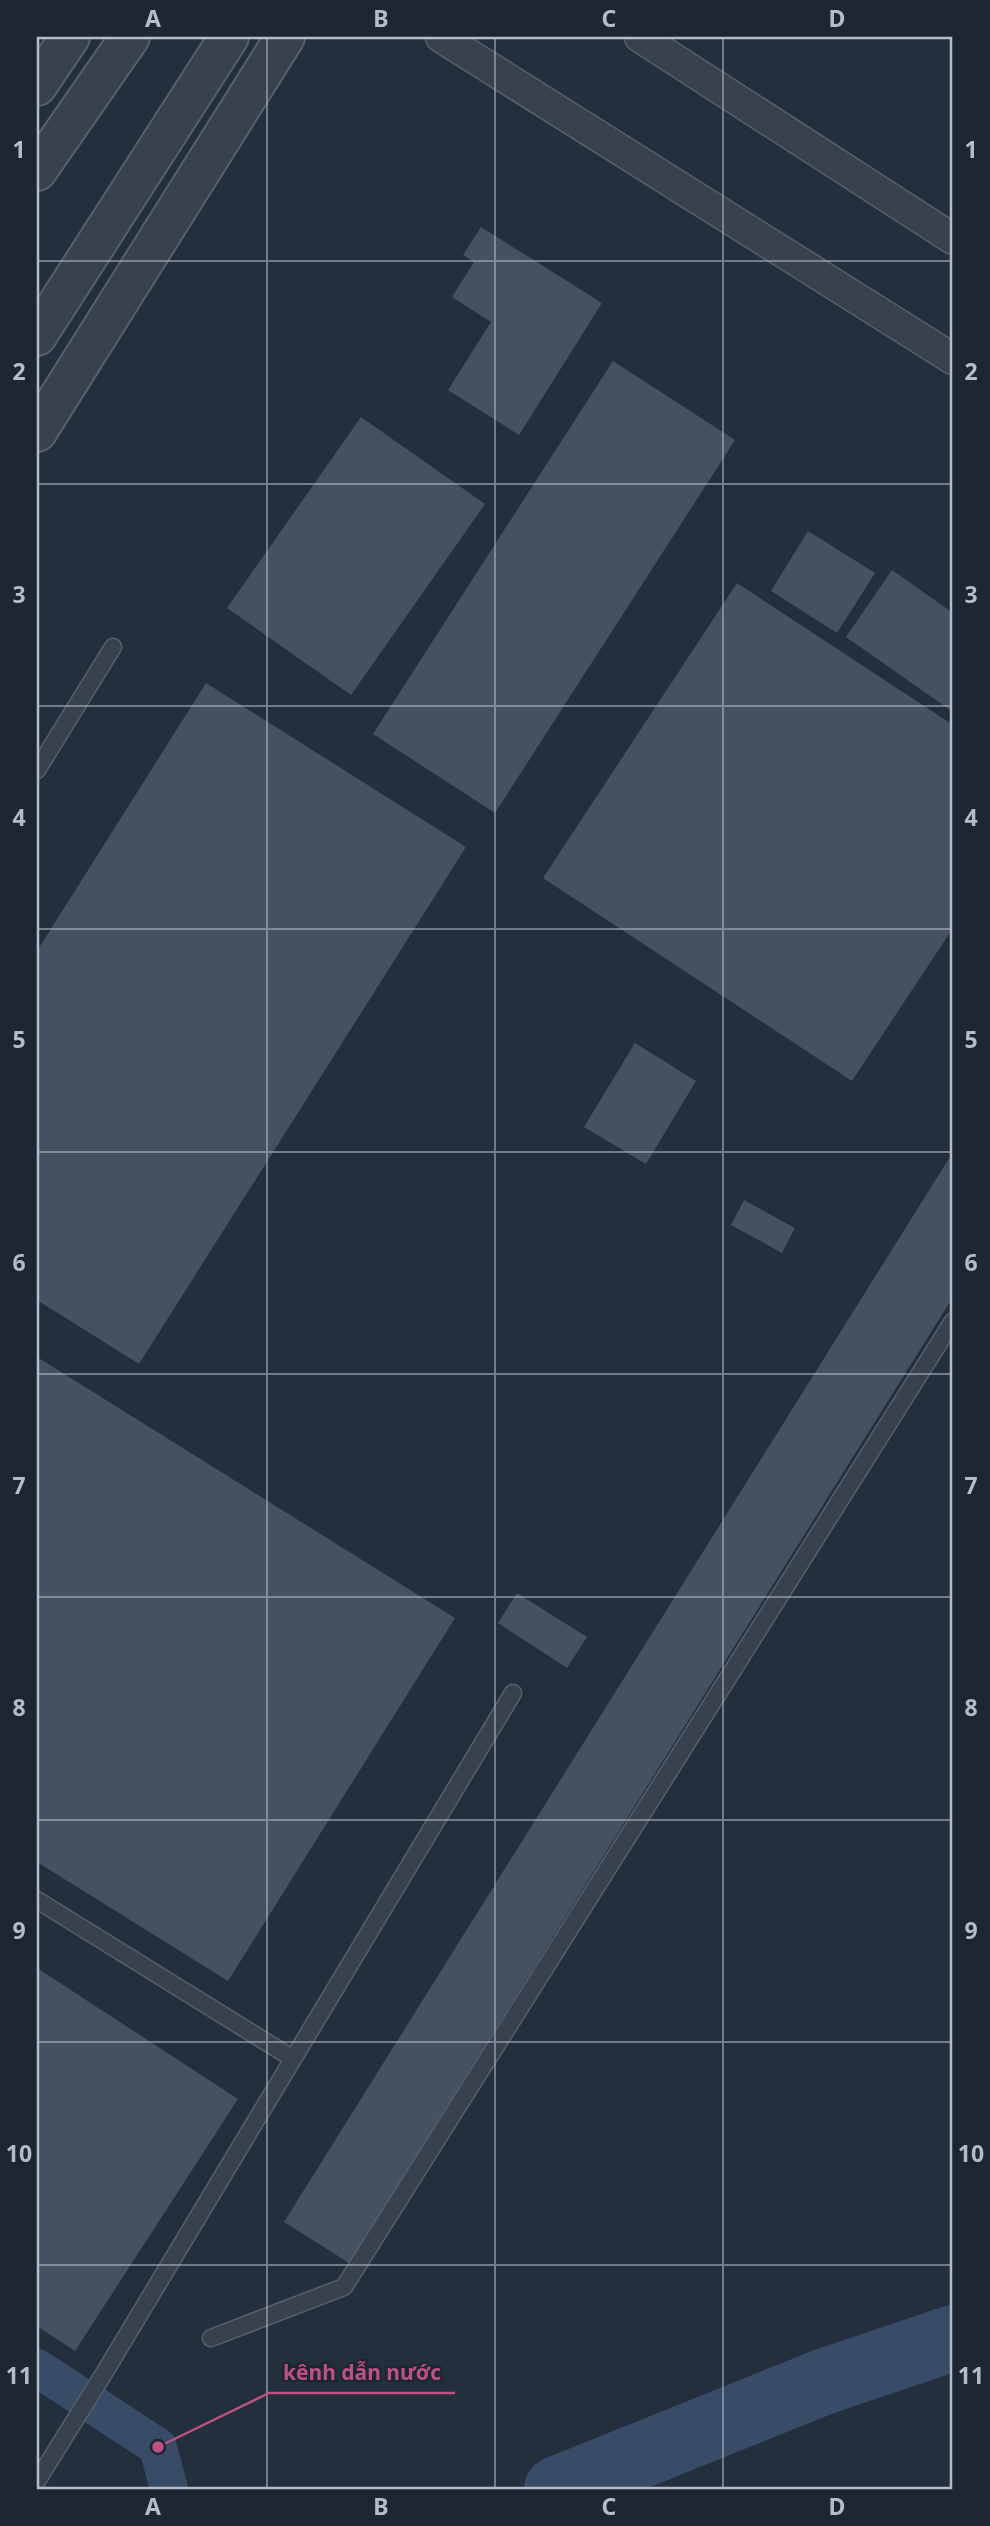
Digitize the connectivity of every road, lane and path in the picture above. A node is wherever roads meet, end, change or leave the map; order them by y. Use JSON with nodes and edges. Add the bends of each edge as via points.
{"nodes":[{"id":1,"x":70,"y":37,"type":"edge"},
{"id":2,"x":130,"y":37,"type":"edge"},
{"id":3,"x":229,"y":37,"type":"edge"},
{"id":4,"x":285,"y":37,"type":"edge"},
{"id":5,"x":441,"y":37,"type":"edge"},
{"id":6,"x":640,"y":37,"type":"edge"},
{"id":7,"x":37,"y":86,"type":"edge"},
{"id":8,"x":37,"y":171,"type":"edge"},
{"id":9,"x":953,"y":239,"type":"edge"},
{"id":10,"x":37,"y":336,"type":"edge"},
{"id":11,"x":953,"y":359,"type":"edge"},
{"id":12,"x":37,"y":432,"type":"edge"},
{"id":13,"x":113,"y":647,"type":"dead end"},
{"id":14,"x":37,"y":770,"type":"edge"},
{"id":15,"x":953,"y":1321,"type":"edge"},
{"id":16,"x":513,"y":1693,"type":"dead end"},
{"id":17,"x":37,"y":1900,"type":"edge"},
{"id":18,"x":292,"y":2058,"type":"junction"},
{"id":19,"x":211,"y":2339,"type":"dead end"},
{"id":20,"x":37,"y":2481,"type":"edge"}],
"edges":[{"from":1,"to":7,"type":"street"},
{"from":2,"to":8,"type":"street"},
{"from":3,"to":10,"type":"street"},
{"from":4,"to":12,"type":"street"},
{"from":5,"to":11,"type":"street"},
{"from":6,"to":9,"type":"street"},
{"from":13,"to":14,"type":"lane"},
{"from":15,"to":19,"type":"lane","via":[[344,2287]]},
{"from":16,"to":18,"type":"lane"},
{"from":17,"to":18,"type":"lane"},
{"from":18,"to":20,"type":"lane"}]}
